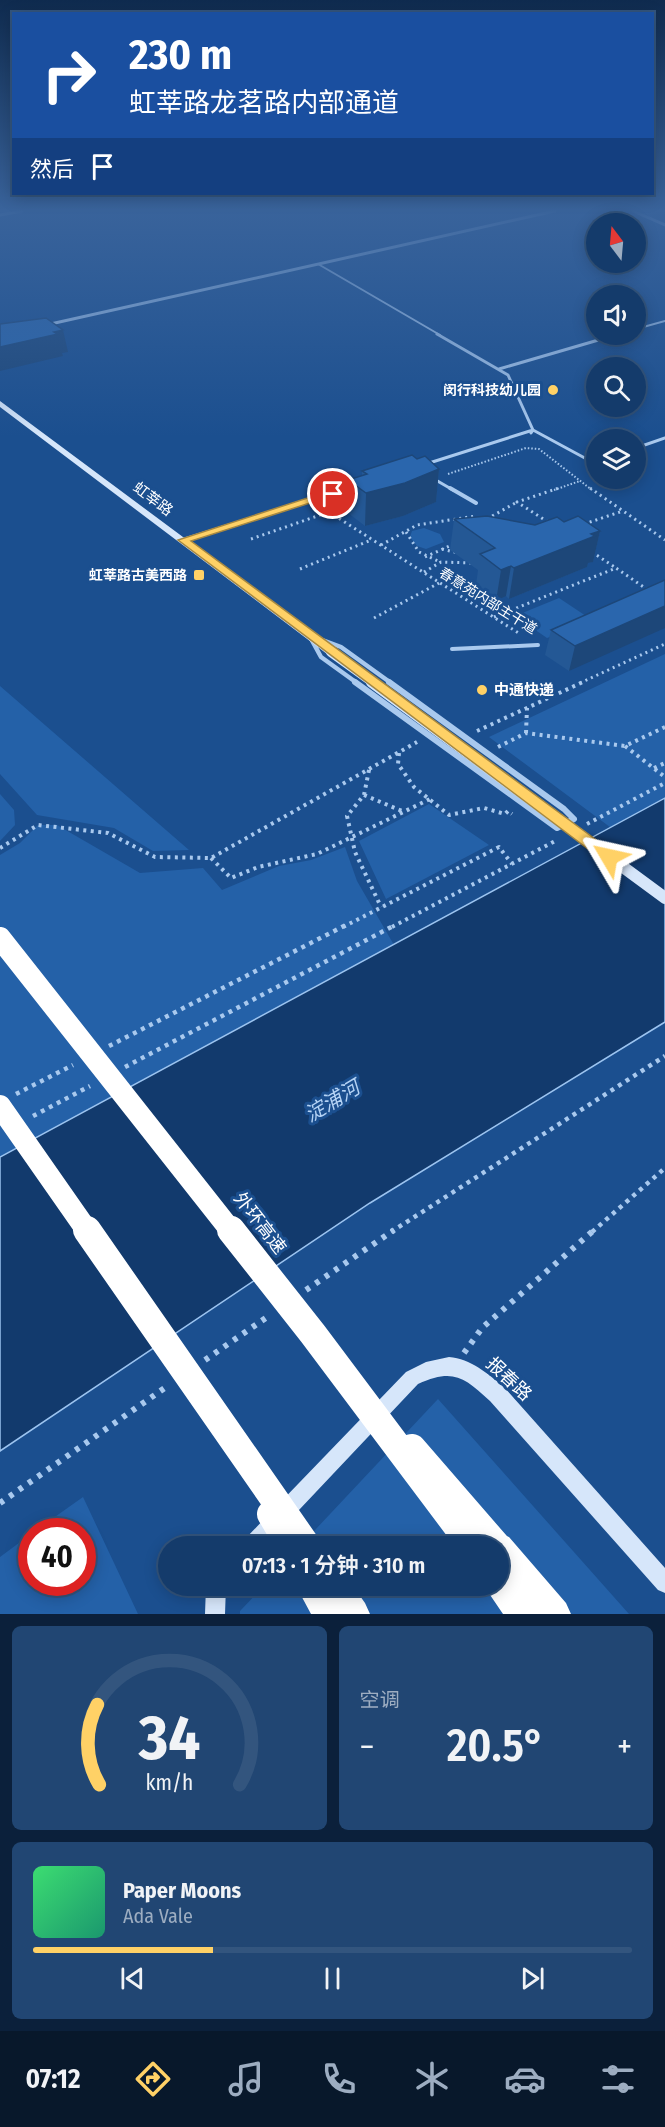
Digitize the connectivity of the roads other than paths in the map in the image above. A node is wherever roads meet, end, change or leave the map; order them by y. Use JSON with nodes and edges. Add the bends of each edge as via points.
{"nodes":[{"id":1,"x":219,"y":286,"type":"edge"},
{"id":2,"x":356,"y":286,"type":"edge"},
{"id":3,"x":665,"y":321,"type":"edge"},
{"id":4,"x":646,"y":326,"type":"edge"},
{"id":5,"x":39,"y":327,"type":"edge"},
{"id":6,"x":586,"y":344,"type":"edge"},
{"id":7,"x":499,"y":369,"type":"junction"},
{"id":8,"x":0,"y":403,"type":"edge"},
{"id":9,"x":533,"y":430,"type":"junction"},
{"id":10,"x":530,"y":434,"type":"dead end"},
{"id":11,"x":665,"y":438,"type":"edge"},
{"id":12,"x":646,"y":445,"type":"edge"},
{"id":13,"x":586,"y":459,"type":"edge"},
{"id":14,"x":422,"y":465,"type":"edge"},
{"id":15,"x":434,"y":479,"type":"edge"},
{"id":16,"x":355,"y":486,"type":"edge"},
{"id":17,"x":476,"y":503,"type":"dead end"},
{"id":18,"x":183,"y":540,"type":"junction"},
{"id":19,"x":309,"y":635,"type":"junction"},
{"id":20,"x":538,"y":645,"type":"road end"},
{"id":21,"x":452,"y":649,"type":"dead end"},
{"id":22,"x":665,"y":898,"type":"edge"},
{"id":23,"x":0,"y":938,"type":"edge"},
{"id":24,"x":5,"y":1101,"type":"edge"},
{"id":25,"x":314,"y":1334,"type":"junction"},
{"id":26,"x":219,"y":1421,"type":"junction"},
{"id":27,"x":262,"y":1536,"type":"edge"},
{"id":28,"x":284,"y":1536,"type":"edge"},
{"id":29,"x":300,"y":1536,"type":"edge"},
{"id":30,"x":465,"y":1536,"type":"edge"},
{"id":31,"x":488,"y":1536,"type":"edge"},
{"id":32,"x":509,"y":1561,"type":"edge"},
{"id":33,"x":665,"y":1584,"type":"edge"},
{"id":34,"x":216,"y":1596,"type":"edge"},
{"id":35,"x":318,"y":1596,"type":"edge"},
{"id":36,"x":341,"y":1596,"type":"edge"},
{"id":37,"x":508,"y":1596,"type":"edge"},
{"id":38,"x":215,"y":1614,"type":"edge"},
{"id":39,"x":328,"y":1614,"type":"edge"},
{"id":40,"x":354,"y":1614,"type":"edge"},
{"id":41,"x":522,"y":1614,"type":"edge"},
{"id":42,"x":555,"y":1614,"type":"edge"}],
"edges":[{"from":1,"to":5,"type":"street"},
{"from":2,"to":7,"type":"lane"},
{"from":3,"to":4,"type":"lane"},
{"from":6,"to":7,"type":"lane"},
{"from":7,"to":9,"type":"lane","via":[[508,375]]},
{"from":8,"to":18,"type":"street","name":"虹莘路"},
{"from":9,"to":10,"type":"lane"},
{"from":9,"to":13,"type":"lane"},
{"from":9,"to":14,"type":"lane"},
{"from":11,"to":12,"type":"lane"},
{"from":15,"to":17,"type":"lane"},
{"from":16,"to":18,"type":"lane"},
{"from":18,"to":19,"type":"street","name":"虹莘路"},
{"from":19,"to":19,"type":"street","via":[[321,657],[557,828],[574,819],[341,647]]},
{"from":19,"to":22,"type":"street","name":"虹莘路","bridge":true},
{"from":20,"to":21,"type":"lane"},
{"from":23,"to":25,"type":"highway","name":"外环高速","bridge":true},
{"from":24,"to":26,"type":"highway","bridge":true},
{"from":25,"to":30,"type":"highway","name":"外环高速","bridge":true},
{"from":25,"to":31,"type":"highway","bridge":true},
{"from":26,"to":28,"type":"highway","bridge":true},
{"from":26,"to":29,"type":"highway","bridge":true},
{"from":27,"to":33,"type":"street","name":"报春路","via":[[412,1378],[434,1367],[455,1366],[475,1374],[497,1394]]},
{"from":32,"to":42,"type":"highway"},
{"from":34,"to":38,"type":"street"},
{"from":35,"to":39,"type":"highway"},
{"from":36,"to":40,"type":"highway"},
{"from":37,"to":41,"type":"highway"}]}
